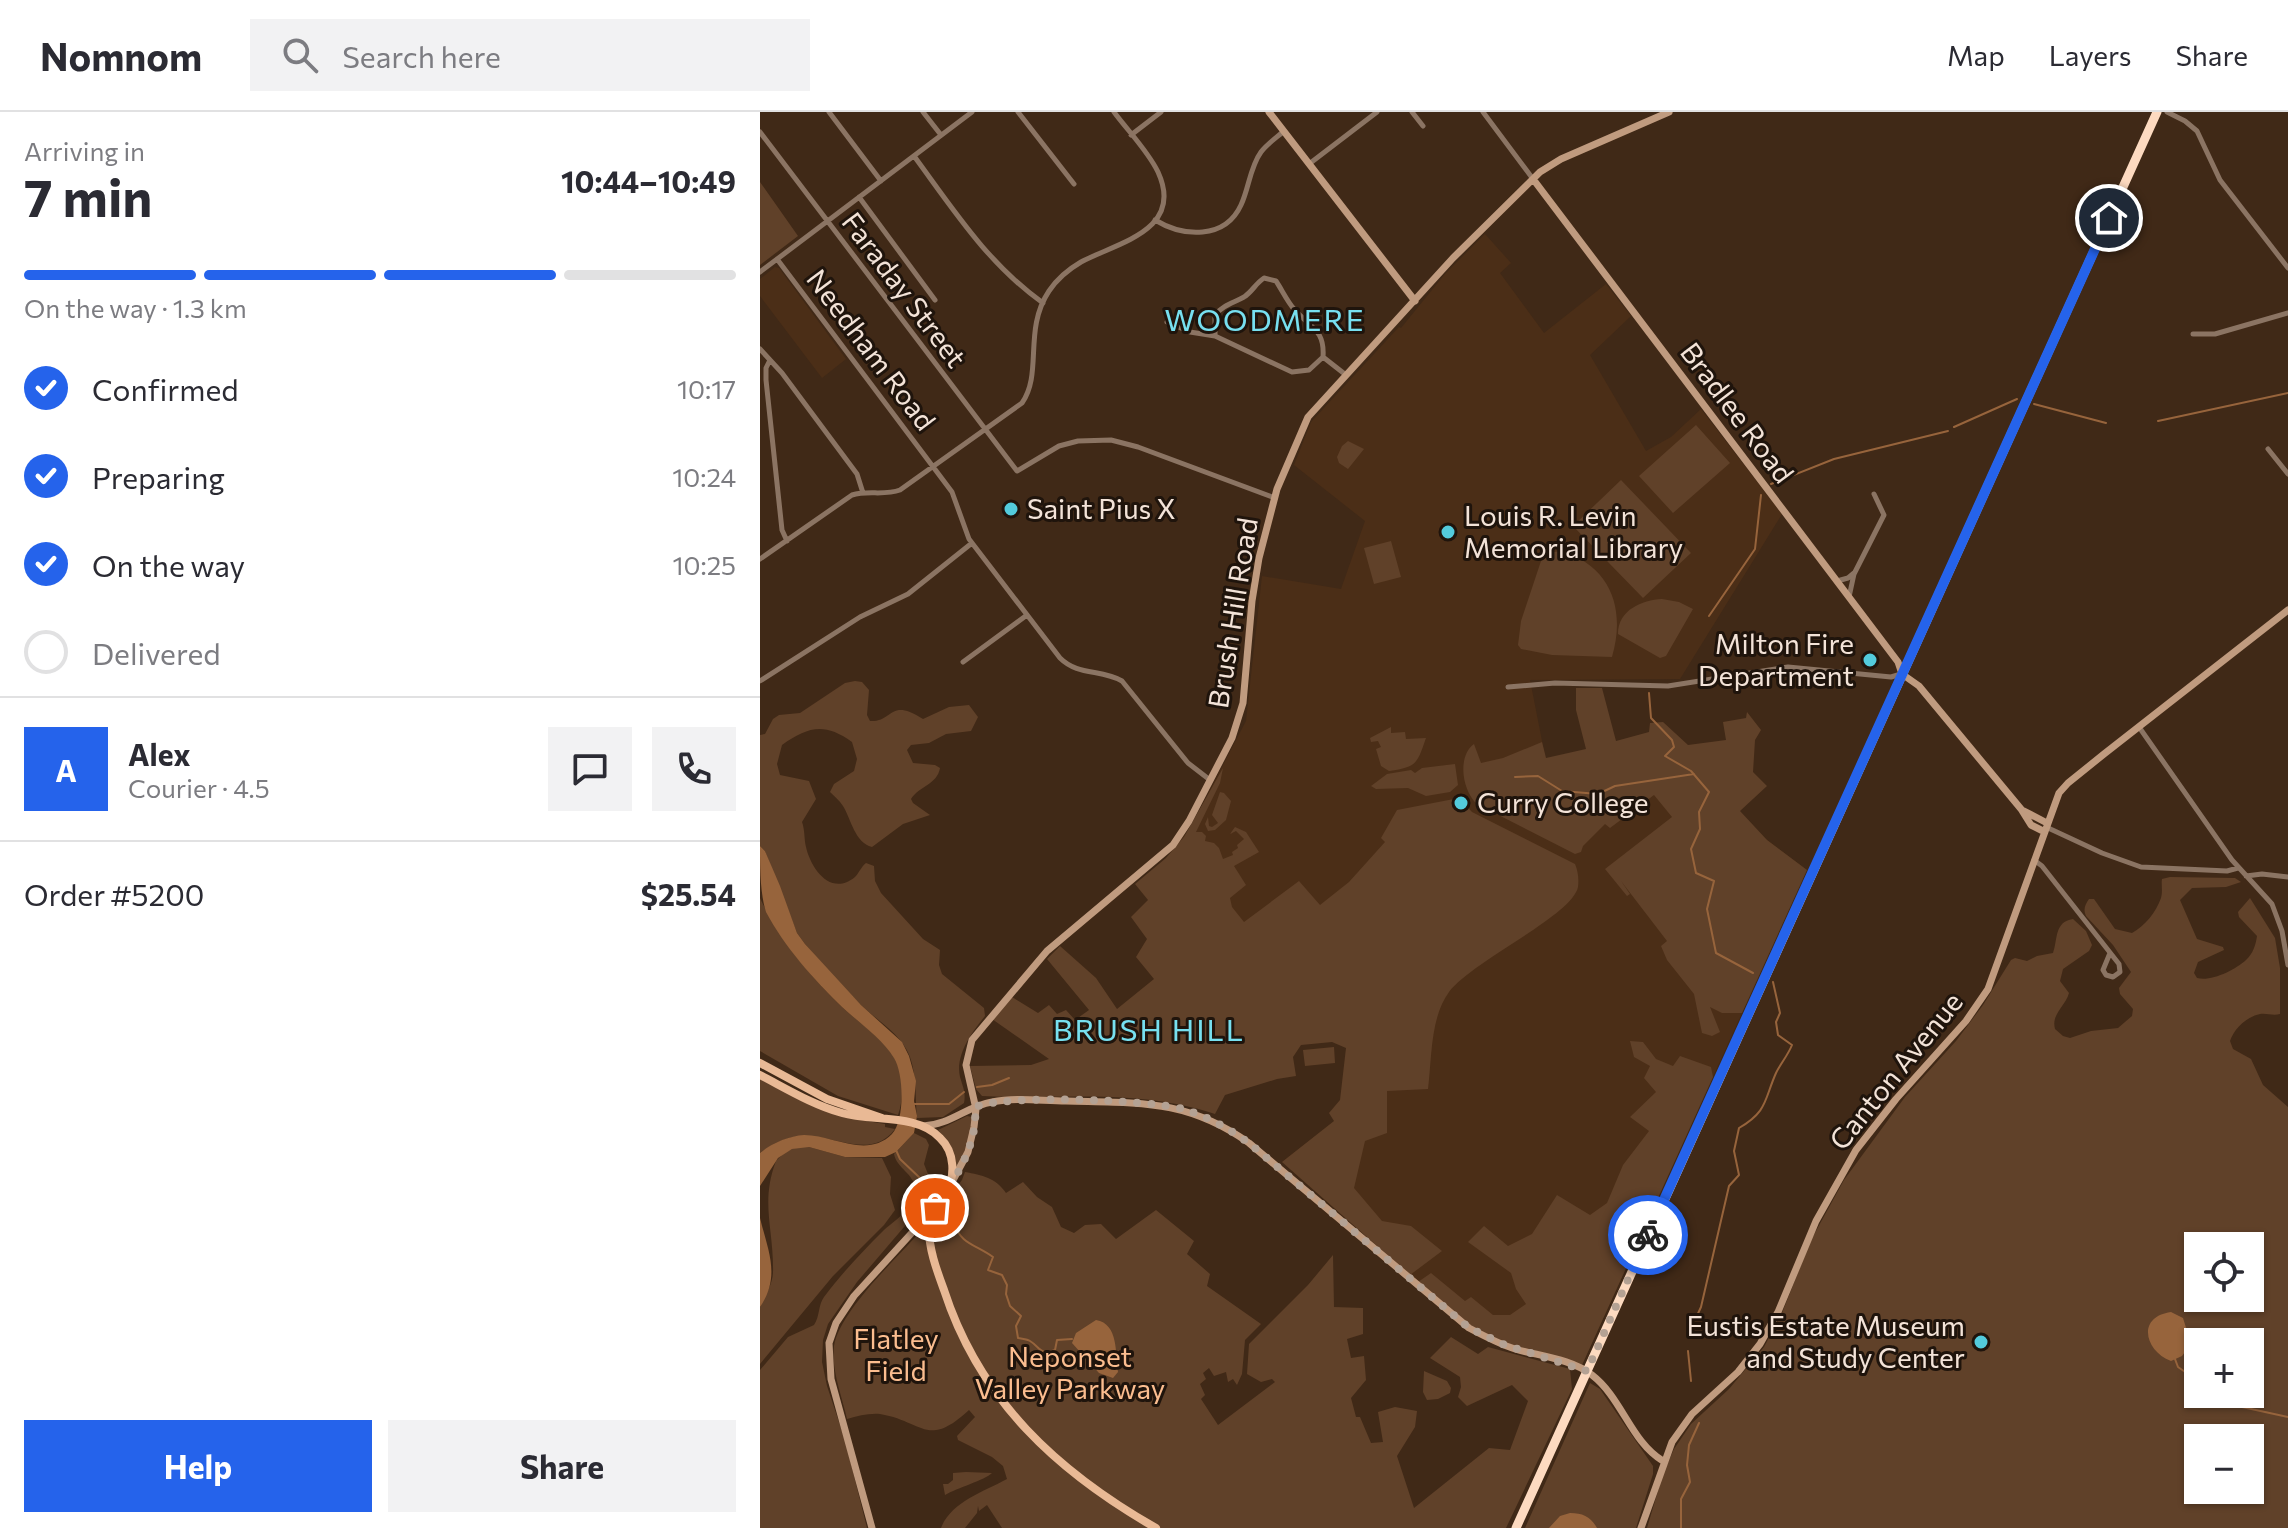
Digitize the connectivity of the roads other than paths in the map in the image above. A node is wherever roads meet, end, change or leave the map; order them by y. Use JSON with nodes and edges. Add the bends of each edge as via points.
{"nodes":[{"id":1,"x":829,"y":112,"type":"edge"},
{"id":2,"x":923,"y":112,"type":"edge"},
{"id":3,"x":972,"y":112,"type":"edge"},
{"id":4,"x":1018,"y":112,"type":"edge"},
{"id":5,"x":1114,"y":112,"type":"edge"},
{"id":6,"x":1161,"y":112,"type":"edge"},
{"id":7,"x":1269,"y":112,"type":"edge"},
{"id":8,"x":1377,"y":112,"type":"edge"},
{"id":9,"x":1412,"y":112,"type":"edge"},
{"id":10,"x":1483,"y":112,"type":"edge"},
{"id":11,"x":1669,"y":112,"type":"edge"},
{"id":12,"x":2157,"y":112,"type":"edge"},
{"id":13,"x":2167,"y":112,"type":"edge"},
{"id":14,"x":1423,"y":126,"type":"dead end"},
{"id":15,"x":1284,"y":131,"type":"junction"},
{"id":16,"x":760,"y":132,"type":"edge"},
{"id":17,"x":941,"y":135,"type":"junction"},
{"id":18,"x":1131,"y":135,"type":"junction"},
{"id":19,"x":914,"y":156,"type":"junction"},
{"id":20,"x":1309,"y":164,"type":"junction"},
{"id":21,"x":1533,"y":179,"type":"junction"},
{"id":22,"x":881,"y":181,"type":"junction"},
{"id":23,"x":1074,"y":184,"type":"dead end"},
{"id":24,"x":859,"y":197,"type":"junction"},
{"id":25,"x":1155,"y":220,"type":"junction"},
{"id":26,"x":827,"y":221,"type":"junction"},
{"id":27,"x":777,"y":259,"type":"junction"},
{"id":28,"x":2288,"y":268,"type":"edge"},
{"id":29,"x":760,"y":272,"type":"edge"},
{"id":30,"x":935,"y":300,"type":"dead end"},
{"id":31,"x":1415,"y":301,"type":"junction"},
{"id":32,"x":1043,"y":303,"type":"junction"},
{"id":33,"x":2288,"y":313,"type":"edge"},
{"id":34,"x":1167,"y":322,"type":"dead end"},
{"id":35,"x":2193,"y":334,"type":"dead end"},
{"id":36,"x":1215,"y":336,"type":"junction"},
{"id":37,"x":760,"y":349,"type":"edge"},
{"id":38,"x":1323,"y":357,"type":"junction"},
{"id":39,"x":770,"y":360,"type":"junction"},
{"id":40,"x":1346,"y":375,"type":"junction"},
{"id":41,"x":985,"y":431,"type":"junction"},
{"id":42,"x":2268,"y":449,"type":"dead end"},
{"id":43,"x":934,"y":466,"type":"junction"},
{"id":44,"x":2288,"y":474,"type":"edge"},
{"id":45,"x":863,"y":493,"type":"junction"},
{"id":46,"x":1874,"y":494,"type":"dead end"},
{"id":47,"x":1275,"y":498,"type":"junction"},
{"id":48,"x":787,"y":541,"type":"junction"},
{"id":49,"x":972,"y":543,"type":"junction"},
{"id":50,"x":760,"y":559,"type":"edge"},
{"id":51,"x":1856,"y":570,"type":"junction"},
{"id":52,"x":1837,"y":581,"type":"junction"},
{"id":53,"x":1849,"y":597,"type":"junction"},
{"id":54,"x":2288,"y":610,"type":"edge"},
{"id":55,"x":1027,"y":615,"type":"junction"},
{"id":56,"x":963,"y":662,"type":"dead end"},
{"id":57,"x":1902,"y":674,"type":"junction"},
{"id":58,"x":760,"y":681,"type":"edge"},
{"id":59,"x":1508,"y":687,"type":"dead end"},
{"id":60,"x":2139,"y":727,"type":"junction"},
{"id":61,"x":1210,"y":780,"type":"junction"},
{"id":62,"x":2045,"y":827,"type":"junction"},
{"id":63,"x":2033,"y":860,"type":"junction"},
{"id":64,"x":2238,"y":868,"type":"junction"},
{"id":65,"x":2246,"y":876,"type":"junction"},
{"id":66,"x":2288,"y":877,"type":"edge"},
{"id":67,"x":2110,"y":953,"type":"junction"},
{"id":68,"x":2288,"y":965,"type":"edge"},
{"id":69,"x":760,"y":1063,"type":"edge"},
{"id":70,"x":760,"y":1075,"type":"edge"},
{"id":71,"x":975,"y":1107,"type":"junction"},
{"id":72,"x":883,"y":1119,"type":"junction"},
{"id":73,"x":920,"y":1126,"type":"junction"},
{"id":74,"x":947,"y":1191,"type":"junction"},
{"id":75,"x":930,"y":1218,"type":"junction"},
{"id":76,"x":1587,"y":1371,"type":"junction"},
{"id":77,"x":1663,"y":1461,"type":"junction"},
{"id":78,"x":872,"y":1528,"type":"edge"},
{"id":79,"x":1156,"y":1528,"type":"edge"},
{"id":80,"x":1516,"y":1528,"type":"edge"},
{"id":81,"x":1641,"y":1528,"type":"edge"}],
"edges":[{"from":1,"to":22,"type":"street"},
{"from":2,"to":17,"type":"street"},
{"from":3,"to":17,"type":"street"},
{"from":4,"to":23,"type":"street"},
{"from":5,"to":18,"type":"street"},
{"from":6,"to":18,"type":"street"},
{"from":7,"to":15,"type":"street"},
{"from":8,"to":20,"type":"street"},
{"from":9,"to":14,"type":"street"},
{"from":10,"to":21,"type":"street"},
{"from":11,"to":21,"type":"street","name":"Brush Hill Road","via":[[1561,159]]},
{"from":12,"to":57,"type":"highway"},
{"from":13,"to":28,"type":"street","via":[[2197,131],[2220,180]]},
{"from":15,"to":20,"type":"street"},
{"from":15,"to":25,"type":"street","via":[[1259,154],[1241,205],[1226,222],[1189,234]]},
{"from":16,"to":26,"type":"street","name":"Faraday Street"},
{"from":17,"to":19,"type":"street"},
{"from":18,"to":25,"type":"street","via":[[1160,178],[1162,202]]},
{"from":19,"to":22,"type":"street"},
{"from":19,"to":32,"type":"street","via":[[992,260]]},
{"from":20,"to":31,"type":"street"},
{"from":21,"to":31,"type":"street","name":"Brush Hill Road"},
{"from":21,"to":52,"type":"street","name":"Bradlee Road"},
{"from":22,"to":24,"type":"street"},
{"from":24,"to":26,"type":"street"},
{"from":24,"to":30,"type":"street"},
{"from":25,"to":32,"type":"street","via":[[1139,237],[1070,269]]},
{"from":26,"to":27,"type":"street"},
{"from":26,"to":41,"type":"street","name":"Faraday Street"},
{"from":27,"to":29,"type":"street"},
{"from":27,"to":43,"type":"street","name":"Needham Road"},
{"from":31,"to":40,"type":"street","name":"Brush Hill Road"},
{"from":32,"to":41,"type":"street","via":[[1034,327],[1028,393]]},
{"from":33,"to":35,"type":"street","via":[[2215,334]]},
{"from":34,"to":36,"type":"street"},
{"from":36,"to":38,"type":"street","via":[[1292,372],[1309,370]]},
{"from":36,"to":38,"type":"street","via":[[1215,315],[1264,278],[1276,281],[1319,332]]},
{"from":37,"to":39,"type":"street"},
{"from":38,"to":40,"type":"street"},
{"from":39,"to":45,"type":"street","via":[[857,474]]},
{"from":39,"to":48,"type":"street","via":[[766,380]]},
{"from":40,"to":47,"type":"street","name":"Brush Hill Road","via":[[1304,422]]},
{"from":41,"to":43,"type":"street"},
{"from":41,"to":47,"type":"street","name":"Faraday Street","via":[[1017,471],[1059,446],[1111,440]]},
{"from":42,"to":44,"type":"street"},
{"from":43,"to":45,"type":"street","via":[[897,491]]},
{"from":43,"to":49,"type":"street","name":"Needham Road","via":[[957,501]]},
{"from":45,"to":48,"type":"street","via":[[847,498]]},
{"from":46,"to":51,"type":"street","via":[[1884,515]]},
{"from":47,"to":61,"type":"street","name":"Brush Hill Road","via":[[1252,593],[1241,714]]},
{"from":48,"to":50,"type":"street"},
{"from":49,"to":55,"type":"street","name":"Needham Road"},
{"from":49,"to":58,"type":"street","via":[[908,594],[860,617]]},
{"from":51,"to":52,"type":"street"},
{"from":51,"to":53,"type":"street"},
{"from":52,"to":53,"type":"street","name":"Bradlee Road"},
{"from":53,"to":57,"type":"street","name":"Bradlee Road"},
{"from":54,"to":60,"type":"street","name":"Canton Avenue"},
{"from":55,"to":56,"type":"street"},
{"from":55,"to":61,"type":"street","name":"Needham Road","via":[[1067,664],[1122,681],[1191,767]]},
{"from":57,"to":59,"type":"street","via":[[1788,667],[1668,686]]},
{"from":57,"to":62,"type":"street","name":"Bradlee Road","via":[[1919,686],[2031,825]]},
{"from":57,"to":76,"type":"highway"},
{"from":60,"to":62,"type":"street","name":"Canton Avenue","via":[[2065,786]]},
{"from":60,"to":64,"type":"street"},
{"from":61,"to":71,"type":"street","name":"Brush Hill Road","via":[[1170,848],[1047,951],[975,1036],[966,1065]]},
{"from":62,"to":63,"type":"street","name":"Canton Avenue"},
{"from":62,"to":64,"type":"street","via":[[2141,867]]},
{"from":63,"to":67,"type":"street"},
{"from":63,"to":77,"type":"street","name":"Canton Avenue","via":[[2006,944],[1980,1002],[1864,1139],[1816,1221],[1760,1344],[1688,1419]]},
{"from":64,"to":65,"type":"street"},
{"from":65,"to":66,"type":"street"},
{"from":65,"to":68,"type":"street","via":[[2275,910]]},
{"from":67,"to":67,"type":"street","via":[[2121,969],[2114,977],[2105,974]]},
{"from":69,"to":72,"type":"main road","via":[[827,1099]]},
{"from":70,"to":72,"type":"main road","via":[[831,1110]]},
{"from":71,"to":73,"type":"street","via":[[949,1121]]},
{"from":71,"to":74,"type":"street","name":"Brush Hill Road","via":[[969,1149]]},
{"from":71,"to":76,"type":"street","via":[[1013,1100],[1146,1104],[1208,1118],[1249,1143],[1469,1328]]},
{"from":72,"to":73,"type":"main road"},
{"from":73,"to":74,"type":"main road","via":[[939,1136],[949,1151]]},
{"from":74,"to":75,"type":"main road"},
{"from":75,"to":78,"type":"street","via":[[861,1287],[829,1343],[831,1379]]},
{"from":75,"to":79,"type":"main road","via":[[932,1250],[952,1313],[1004,1403],[1061,1465]]},
{"from":76,"to":77,"type":"street","via":[[1649,1451]]},
{"from":76,"to":80,"type":"highway"},
{"from":77,"to":81,"type":"street","name":"Canton Avenue"}]}
